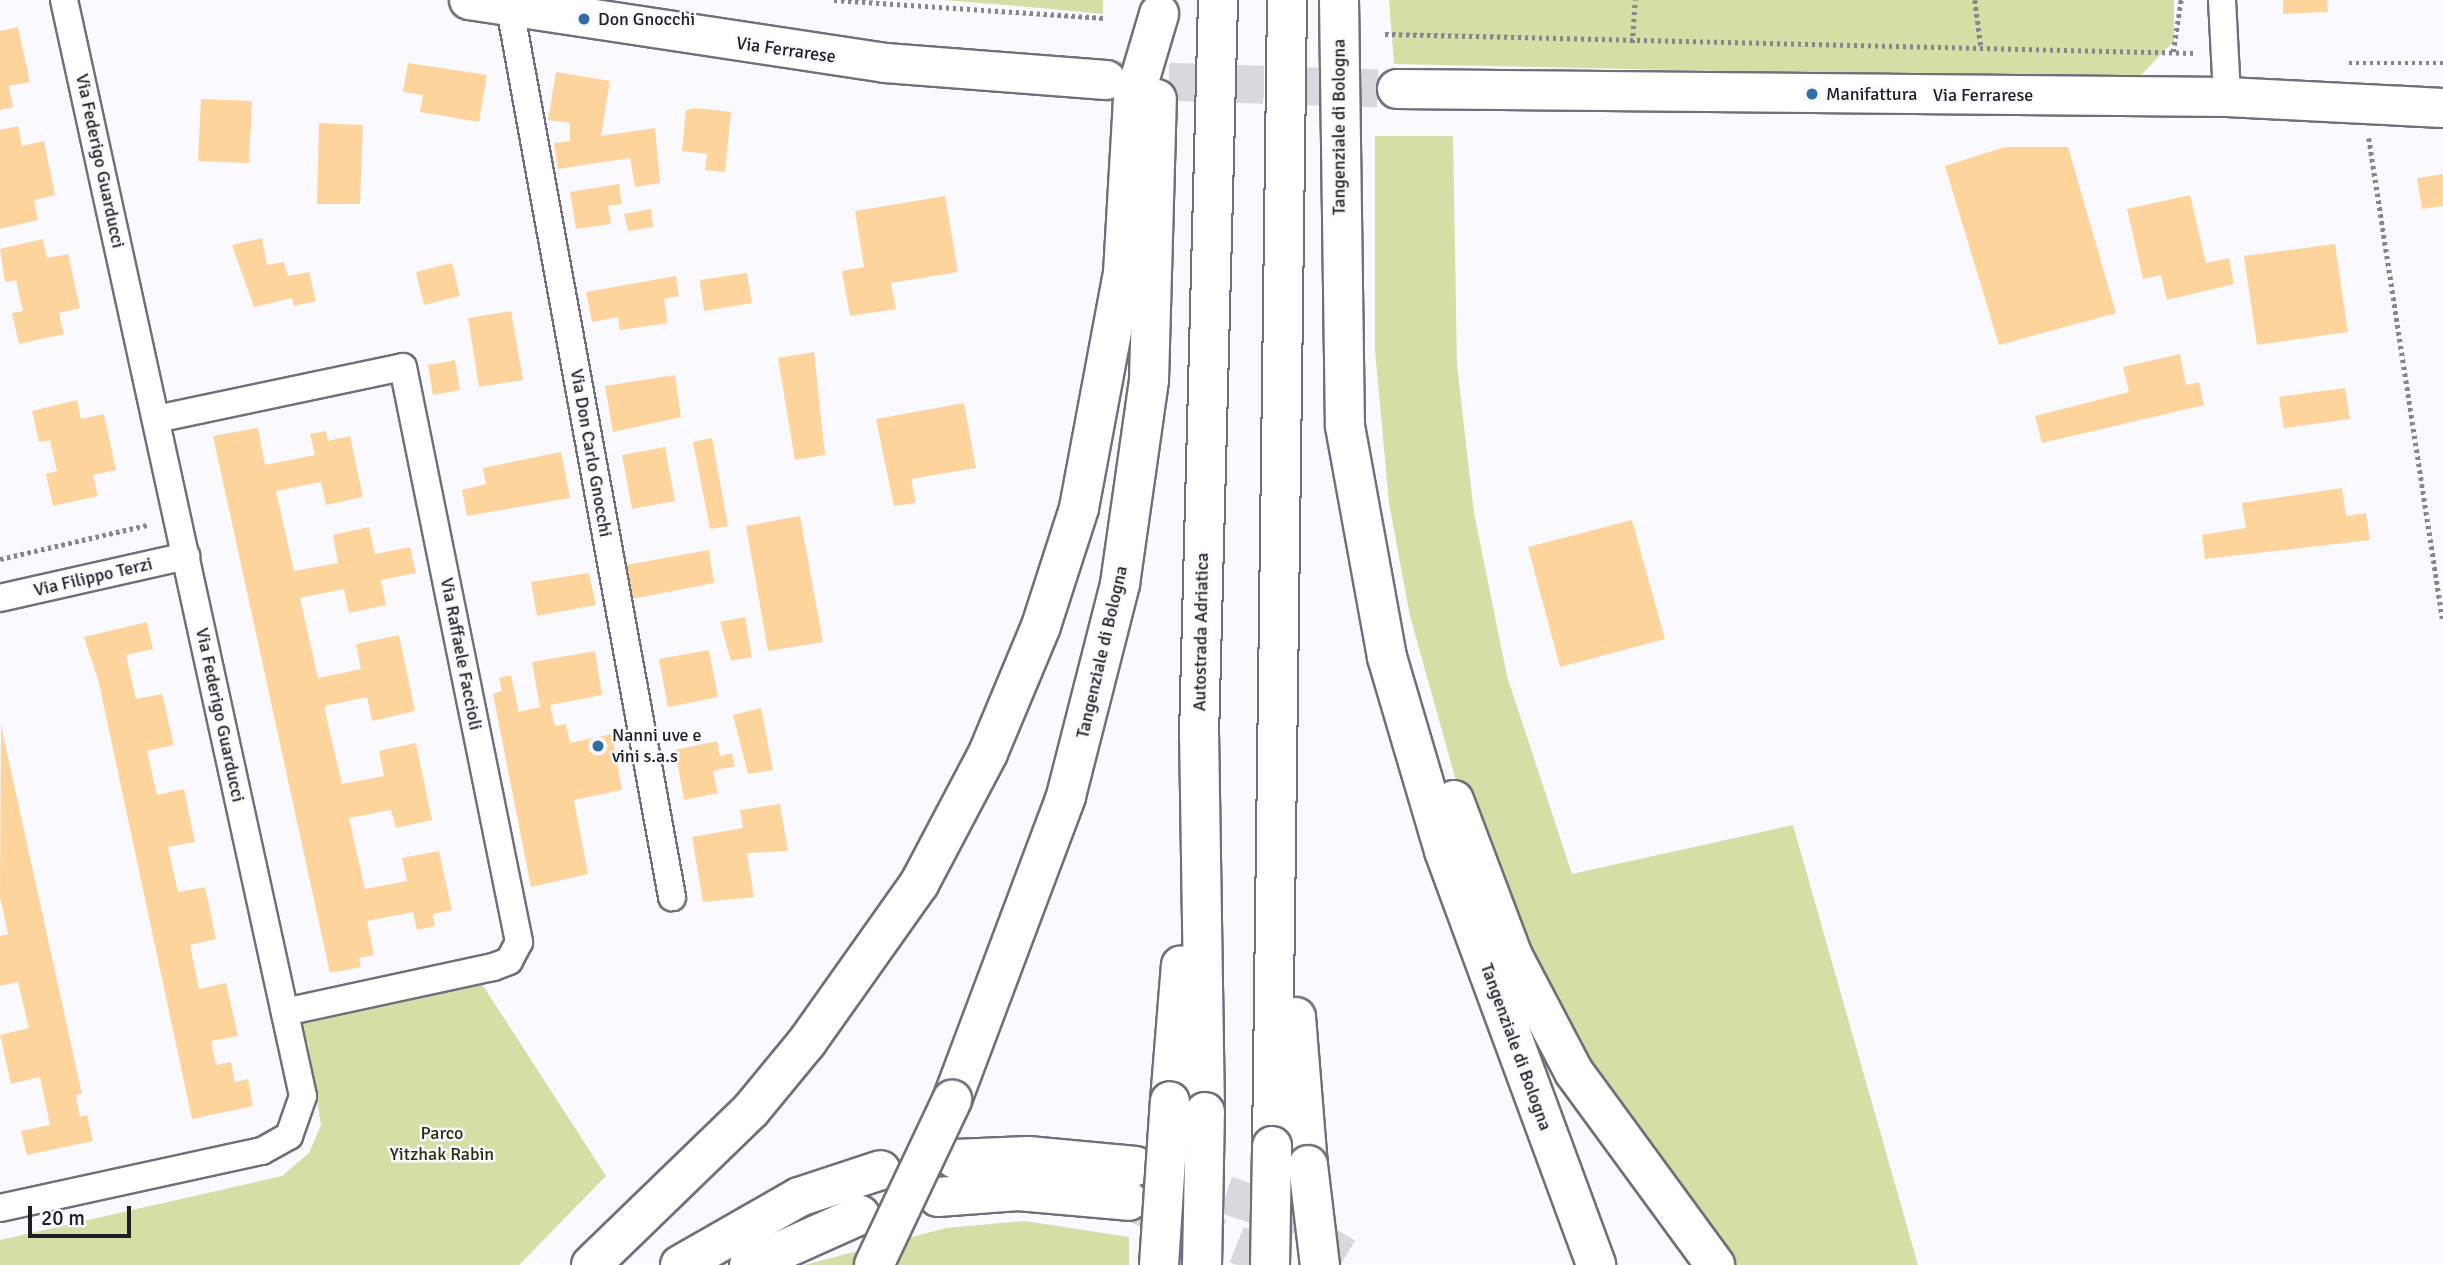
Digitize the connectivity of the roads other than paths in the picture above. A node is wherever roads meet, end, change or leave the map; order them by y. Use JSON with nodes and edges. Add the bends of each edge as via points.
{"nodes":[{"id":1,"x":64,"y":0,"type":"edge"},
{"id":2,"x":469,"y":0,"type":"edge"},
{"id":3,"x":1218,"y":0,"type":"edge"},
{"id":4,"x":1287,"y":0,"type":"edge"},
{"id":5,"x":1339,"y":0,"type":"edge"},
{"id":6,"x":1351,"y":0,"type":"edge"},
{"id":7,"x":2222,"y":0,"type":"edge"},
{"id":8,"x":1159,"y":7,"type":"edge"},
{"id":9,"x":510,"y":8,"type":"junction"},
{"id":10,"x":1106,"y":80,"type":"tunnel mouth"},
{"id":11,"x":1397,"y":89,"type":"tunnel mouth"},
{"id":12,"x":2227,"y":97,"type":"junction"},
{"id":13,"x":2443,"y":108,"type":"edge"},
{"id":14,"x":1338,"y":113,"type":"junction"},
{"id":15,"x":156,"y":418,"type":"junction"},
{"id":16,"x":1357,"y":501,"type":"junction"},
{"id":17,"x":186,"y":556,"type":"junction"},
{"id":18,"x":0,"y":598,"type":"edge"},
{"id":19,"x":1278,"y":790,"type":"junction"},
{"id":20,"x":672,"y":897,"type":"dead end"},
{"id":21,"x":285,"y":1012,"type":"junction"},
{"id":22,"x":1187,"y":1106,"type":"junction"},
{"id":23,"x":955,"y":1159,"type":"dead end"},
{"id":24,"x":881,"y":1170,"type":"dead end"},
{"id":25,"x":938,"y":1197,"type":"dead end"},
{"id":26,"x":0,"y":1208,"type":"edge"},
{"id":27,"x":860,"y":1215,"type":"dead end"},
{"id":28,"x":591,"y":1265,"type":"edge"},
{"id":29,"x":680,"y":1265,"type":"edge"},
{"id":30,"x":749,"y":1265,"type":"edge"},
{"id":31,"x":874,"y":1265,"type":"edge"},
{"id":32,"x":1159,"y":1265,"type":"edge"},
{"id":33,"x":1202,"y":1265,"type":"edge"},
{"id":34,"x":1270,"y":1265,"type":"edge"},
{"id":35,"x":1320,"y":1265,"type":"edge"},
{"id":36,"x":1596,"y":1265,"type":"edge"},
{"id":37,"x":1715,"y":1265,"type":"edge"}],
"edges":[{"from":1,"to":15,"type":"street","name":"Via Federigo Guarducci"},
{"from":2,"to":9,"type":"main road","name":"Via Ferrarese"},
{"from":3,"to":22,"type":"main road","name":"Autostrada Adriatica"},
{"from":4,"to":19,"type":"main road"},
{"from":5,"to":14,"type":"main road","name":"Tangenziale di Bologna"},
{"from":6,"to":14,"type":"main road"},
{"from":7,"to":12,"type":"street"},
{"from":8,"to":28,"type":"main road","via":[[1133,102],[1123,273],[1082,495],[1041,626],[988,753],[919,884],[807,1042],[751,1110]]},
{"from":8,"to":31,"type":"main road","name":"Tangenziale di Bologna","bridge":true,"via":[[1149,380],[1120,584],[1066,796],[952,1100]]},
{"from":9,"to":10,"type":"main road","name":"Via Ferrarese","via":[[885,63]]},
{"from":9,"to":20,"type":"street","name":"Via Don Carlo Gnocchi"},
{"from":11,"to":12,"type":"main road","name":"Via Ferrarese"},
{"from":12,"to":13,"type":"main road","name":"Via Ferrarese"},
{"from":14,"to":16,"type":"main road","name":"Tangenziale di Bologna","via":[[1342,367]]},
{"from":15,"to":17,"type":"street","name":"Via Federigo Guarducci"},
{"from":15,"to":21,"type":"street","name":"Via Raffaele Faccioli","via":[[404,367],[519,942],[509,961],[493,967]]},
{"from":16,"to":36,"type":"main road","name":"Tangenziale di Bologna","via":[[1387,657],[1440,838]]},
{"from":16,"to":37,"type":"main road","via":[[1460,818],[1513,956],[1603,1118]]},
{"from":17,"to":18,"type":"street","name":"Via Filippo Terzi"},
{"from":17,"to":21,"type":"street","name":"Via Federigo Guarducci"},
{"from":19,"to":34,"type":"main road","bridge":true},
{"from":19,"to":35,"type":"main road","bridge":true},
{"from":21,"to":26,"type":"street","name":"Via Federigo Guarducci","via":[[303,1096],[289,1136],[262,1151]]},
{"from":22,"to":32,"type":"main road","bridge":true},
{"from":22,"to":33,"type":"main road","name":"Autostrada Adriatica","bridge":true},
{"from":23,"to":25,"type":"main road","via":[[1028,1156],[1132,1183]]},
{"from":24,"to":29,"type":"main road","via":[[800,1197]]},
{"from":27,"to":30,"type":"main road"}]}
